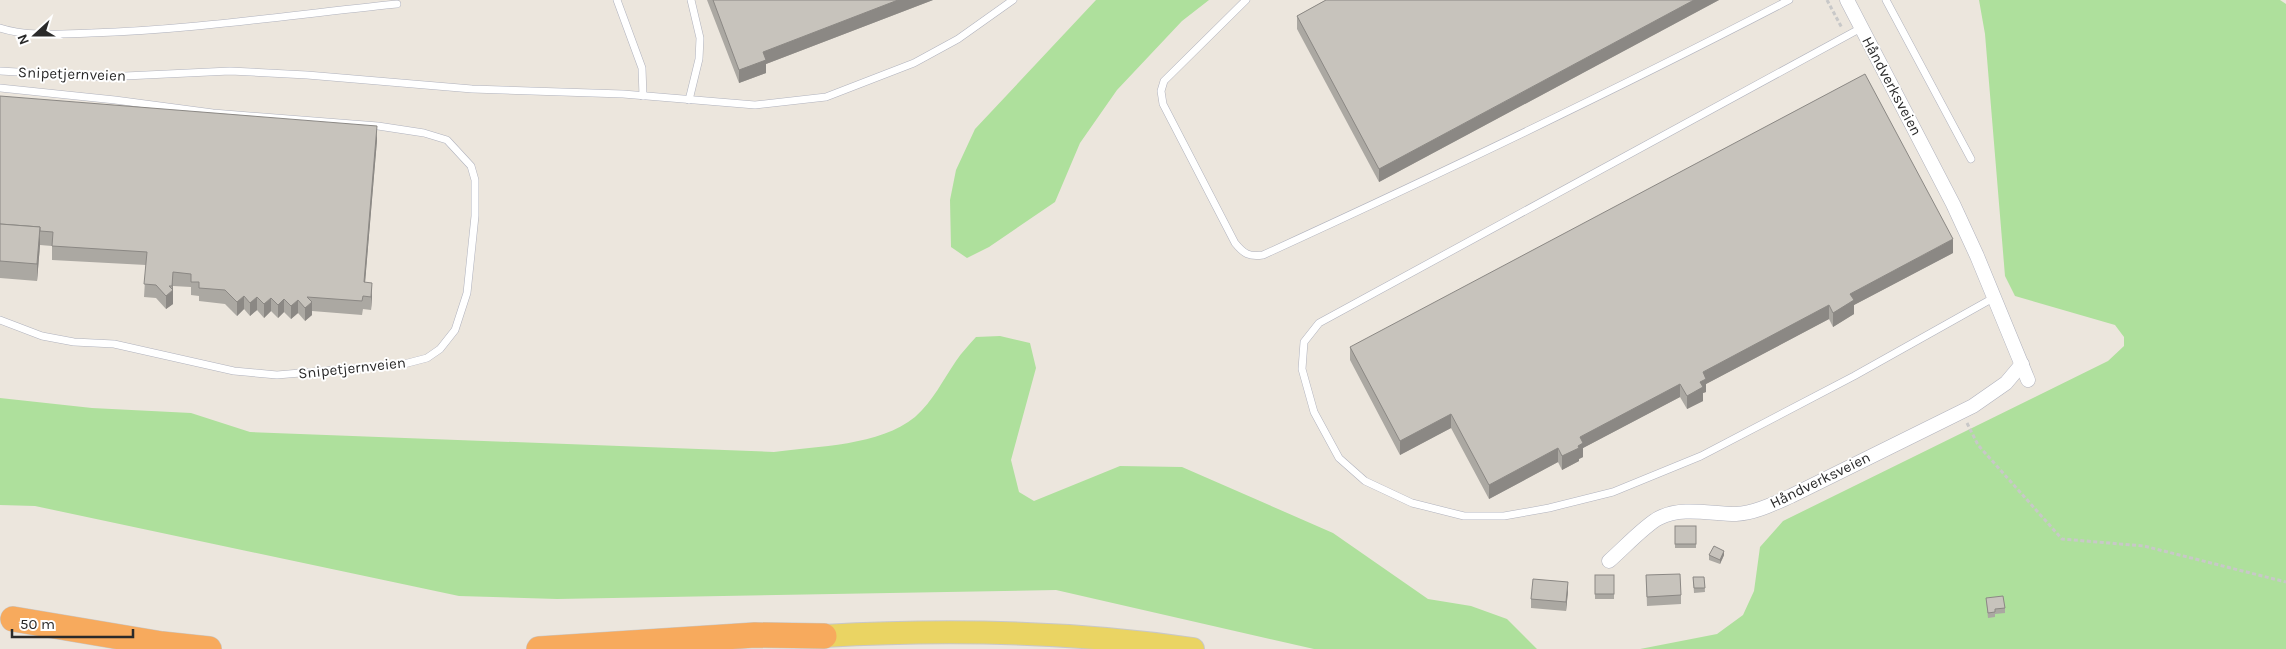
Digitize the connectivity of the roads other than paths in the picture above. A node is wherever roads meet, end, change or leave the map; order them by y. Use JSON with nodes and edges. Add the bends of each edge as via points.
{"nodes":[{"id":1,"x":617,"y":0,"type":"edge"},
{"id":2,"x":691,"y":0,"type":"edge"},
{"id":3,"x":1013,"y":0,"type":"edge"},
{"id":4,"x":1246,"y":0,"type":"edge"},
{"id":5,"x":1788,"y":0,"type":"edge"},
{"id":6,"x":1847,"y":0,"type":"edge"},
{"id":7,"x":1886,"y":0,"type":"edge"},
{"id":8,"x":398,"y":4,"type":"dead end"},
{"id":9,"x":0,"y":28,"type":"edge"},
{"id":10,"x":1861,"y":28,"type":"junction"},
{"id":11,"x":0,"y":71,"type":"edge"},
{"id":12,"x":0,"y":88,"type":"edge"},
{"id":13,"x":643,"y":96,"type":"junction"},
{"id":14,"x":689,"y":100,"type":"junction"},
{"id":15,"x":1971,"y":159,"type":"dead end"},
{"id":16,"x":1995,"y":296,"type":"junction"},
{"id":17,"x":0,"y":320,"type":"edge"},
{"id":18,"x":2022,"y":364,"type":"junction"},
{"id":19,"x":2028,"y":380,"type":"dead end"},
{"id":20,"x":1609,"y":561,"type":"dead end"},
{"id":21,"x":7,"y":617,"type":"edge"},
{"id":22,"x":824,"y":636,"type":"junction"},
{"id":23,"x":89,"y":649,"type":"edge"},
{"id":24,"x":209,"y":649,"type":"edge"},
{"id":25,"x":539,"y":649,"type":"edge"},
{"id":26,"x":772,"y":649,"type":"edge"},
{"id":27,"x":1193,"y":649,"type":"edge"}],
"edges":[{"from":1,"to":13,"type":"lane","via":[[642,68]]},
{"from":2,"to":14,"type":"lane","via":[[700,38],[699,59]]},
{"from":3,"to":14,"type":"lane","name":"Snipetjernveien","via":[[958,39],[914,63],[826,97],[754,105]]},
{"from":4,"to":5,"type":"lane","via":[[1164,81],[1161,91],[1163,104],[1235,243],[1244,254],[1252,257],[1263,255],[1388,198],[1698,48]]},
{"from":6,"to":10,"type":"street","name":"Håndverksveien"},
{"from":7,"to":15,"type":"lane"},
{"from":8,"to":9,"type":"lane","via":[[134,31],[60,34],[11,32]]},
{"from":10,"to":16,"type":"street","name":"Håndverksveien","via":[[1953,204]]},
{"from":10,"to":16,"type":"lane","via":[[1318,323],[1304,342],[1302,368],[1314,412],[1339,458],[1366,481],[1412,503],[1464,516],[1504,516],[1613,492],[1701,456],[1854,376]]},
{"from":11,"to":13,"type":"lane","name":"Snipetjernveien","via":[[104,76],[230,71],[472,89]]},
{"from":12,"to":17,"type":"lane","name":"Snipetjernveien","via":[[424,133],[447,140],[471,166],[475,180],[475,216],[467,293],[455,330],[427,358],[404,364],[277,375],[234,371],[114,344],[58,339]]},
{"from":13,"to":14,"type":"lane","name":"Snipetjernveien"},
{"from":16,"to":18,"type":"street","name":"Håndverksveien"},
{"from":18,"to":19,"type":"street","name":"Håndverksveien"},
{"from":18,"to":20,"type":"street","name":"Håndverksveien","via":[[1998,389],[1961,412],[1768,507],[1737,514],[1679,512],[1658,518]]},
{"from":21,"to":23,"type":"highway"},
{"from":21,"to":24,"type":"highway","via":[[154,643]]},
{"from":22,"to":25,"type":"highway","via":[[755,635]]},
{"from":22,"to":26,"type":"highway"},
{"from":22,"to":27,"type":"main road","via":[[918,631],[1008,632],[1109,638]]}]}
